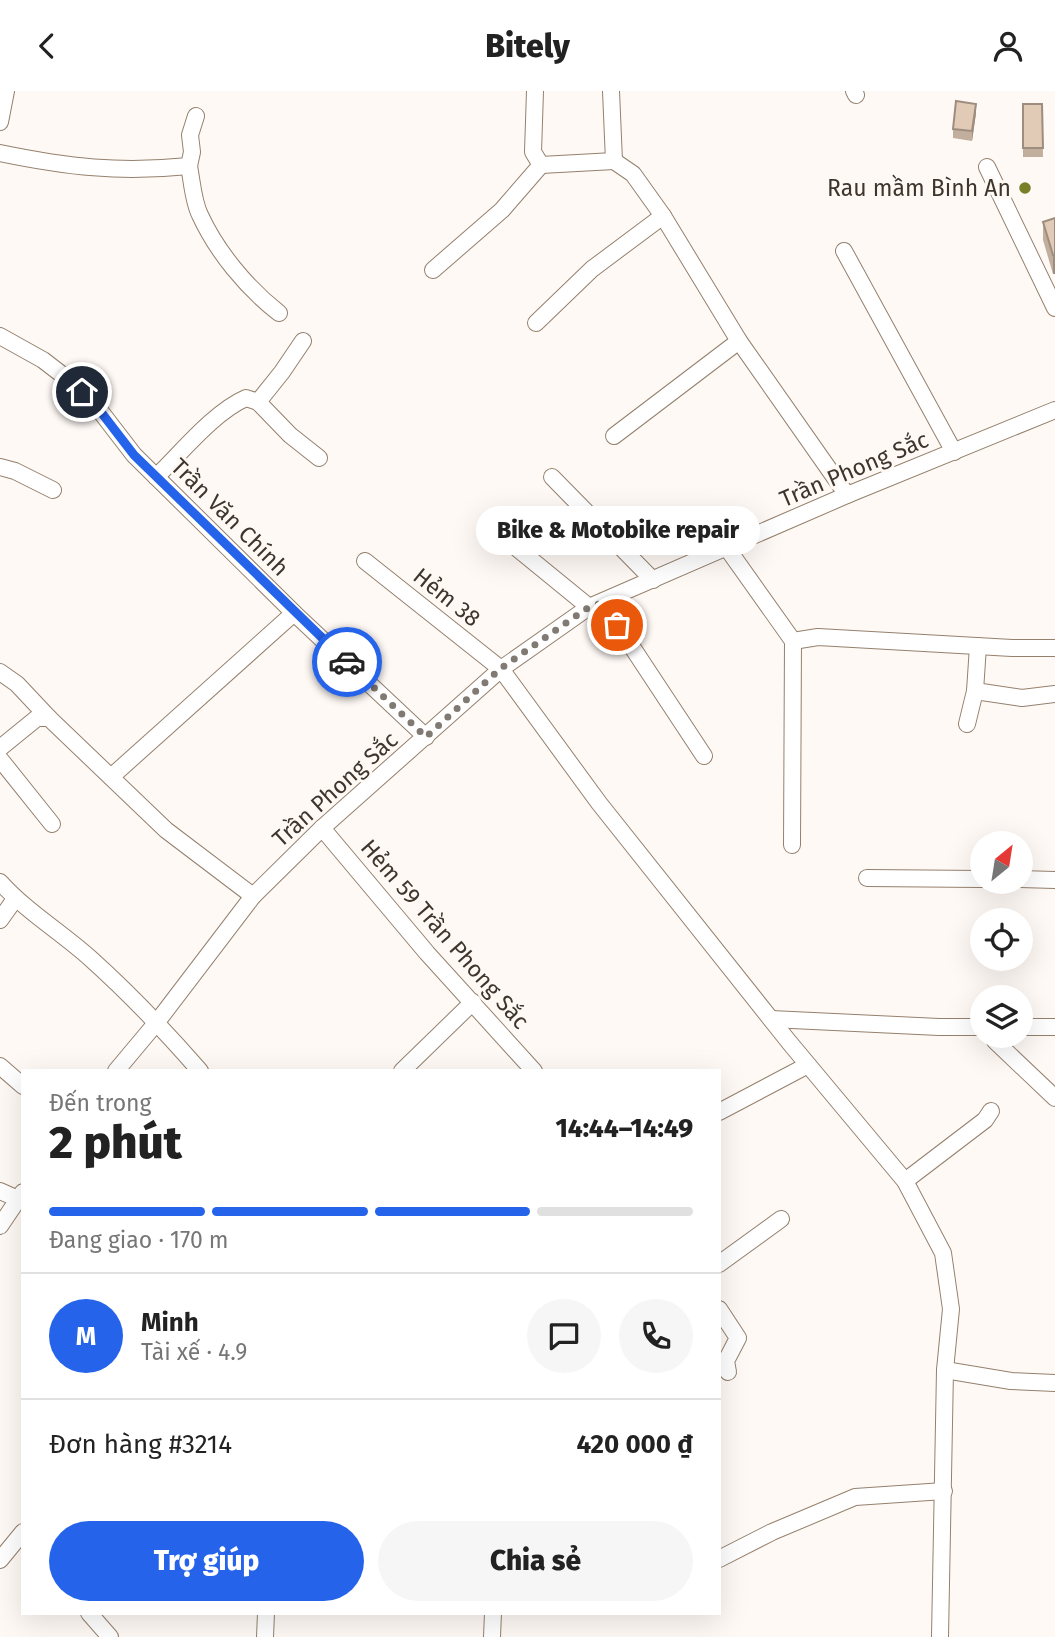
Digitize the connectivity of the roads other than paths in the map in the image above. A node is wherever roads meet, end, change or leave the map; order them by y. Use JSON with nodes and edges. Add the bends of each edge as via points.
{"nodes":[{"id":1,"x":6,"y":91,"type":"edge"},
{"id":2,"x":535,"y":91,"type":"edge"},
{"id":3,"x":611,"y":91,"type":"edge"},
{"id":4,"x":196,"y":116,"type":"dead end"},
{"id":5,"x":0,"y":122,"type":"edge"},
{"id":6,"x":0,"y":153,"type":"edge"},
{"id":7,"x":614,"y":161,"type":"junction"},
{"id":8,"x":541,"y":165,"type":"junction"},
{"id":9,"x":189,"y":166,"type":"junction"},
{"id":10,"x":987,"y":167,"type":"dead end"},
{"id":11,"x":663,"y":216,"type":"junction"},
{"id":12,"x":844,"y":251,"type":"dead end"},
{"id":13,"x":433,"y":270,"type":"dead end"},
{"id":14,"x":1055,"y":309,"type":"edge"},
{"id":15,"x":279,"y":313,"type":"dead end"},
{"id":16,"x":536,"y":323,"type":"dead end"},
{"id":17,"x":0,"y":337,"type":"edge"},
{"id":18,"x":303,"y":341,"type":"dead end"},
{"id":19,"x":739,"y":341,"type":"junction"},
{"id":20,"x":258,"y":402,"type":"junction"},
{"id":21,"x":1055,"y":411,"type":"edge"},
{"id":22,"x":614,"y":436,"type":"dead end"},
{"id":23,"x":954,"y":452,"type":"junction"},
{"id":24,"x":319,"y":458,"type":"dead end"},
{"id":25,"x":0,"y":467,"type":"edge"},
{"id":26,"x":156,"y":477,"type":"junction"},
{"id":27,"x":552,"y":477,"type":"dead end"},
{"id":28,"x":53,"y":489,"type":"dead end"},
{"id":29,"x":847,"y":495,"type":"junction"},
{"id":30,"x":502,"y":536,"type":"dead end"},
{"id":31,"x":727,"y":548,"type":"junction"},
{"id":32,"x":365,"y":561,"type":"dead end"},
{"id":33,"x":653,"y":580,"type":"junction"},
{"id":34,"x":596,"y":605,"type":"junction"},
{"id":35,"x":294,"y":613,"type":"junction"},
{"id":36,"x":793,"y":641,"type":"junction"},
{"id":37,"x":978,"y":646,"type":"junction"},
{"id":38,"x":1055,"y":648,"type":"edge"},
{"id":39,"x":500,"y":669,"type":"junction"},
{"id":40,"x":0,"y":673,"type":"edge"},
{"id":41,"x":975,"y":691,"type":"junction"},
{"id":42,"x":1055,"y":695,"type":"edge"},
{"id":43,"x":49,"y":718,"type":"junction"},
{"id":44,"x":967,"y":724,"type":"dead end"},
{"id":45,"x":426,"y":737,"type":"junction"},
{"id":46,"x":0,"y":748,"type":"edge"},
{"id":47,"x":704,"y":756,"type":"dead end"},
{"id":48,"x":0,"y":759,"type":"edge"},
{"id":49,"x":111,"y":777,"type":"junction"},
{"id":50,"x":52,"y":824,"type":"dead end"},
{"id":51,"x":322,"y":828,"type":"junction"},
{"id":52,"x":792,"y":845,"type":"dead end"},
{"id":53,"x":867,"y":878,"type":"dead end"},
{"id":54,"x":970,"y":879,"type":"edge"},
{"id":55,"x":1033,"y":879,"type":"edge"},
{"id":56,"x":1055,"y":880,"type":"edge"},
{"id":57,"x":0,"y":882,"type":"edge"},
{"id":58,"x":253,"y":896,"type":"junction"},
{"id":59,"x":15,"y":899,"type":"junction"},
{"id":60,"x":0,"y":920,"type":"edge"},
{"id":61,"x":472,"y":1002,"type":"junction"},
{"id":62,"x":771,"y":1019,"type":"junction"},
{"id":63,"x":157,"y":1022,"type":"junction"},
{"id":64,"x":970,"y":1027,"type":"edge"},
{"id":65,"x":1033,"y":1027,"type":"edge"},
{"id":66,"x":1055,"y":1027,"type":"edge"},
{"id":67,"x":1002,"y":1048,"type":"edge"},
{"id":68,"x":808,"y":1065,"type":"junction"},
{"id":69,"x":0,"y":1066,"type":"edge"},
{"id":70,"x":118,"y":1069,"type":"edge"},
{"id":71,"x":198,"y":1069,"type":"edge"},
{"id":72,"x":404,"y":1069,"type":"edge"},
{"id":73,"x":532,"y":1069,"type":"edge"},
{"id":74,"x":21,"y":1084,"type":"edge"},
{"id":75,"x":1055,"y":1098,"type":"edge"},
{"id":76,"x":721,"y":1111,"type":"edge"},
{"id":77,"x":991,"y":1111,"type":"dead end"},
{"id":78,"x":905,"y":1181,"type":"junction"},
{"id":79,"x":0,"y":1191,"type":"edge"},
{"id":80,"x":20,"y":1195,"type":"edge"},
{"id":81,"x":781,"y":1219,"type":"dead end"},
{"id":82,"x":0,"y":1226,"type":"edge"},
{"id":83,"x":721,"y":1263,"type":"edge"},
{"id":84,"x":721,"y":1312,"type":"edge"},
{"id":85,"x":945,"y":1370,"type":"junction"},
{"id":86,"x":728,"y":1372,"type":"dead end"},
{"id":87,"x":1055,"y":1383,"type":"edge"},
{"id":88,"x":944,"y":1491,"type":"junction"},
{"id":89,"x":21,"y":1534,"type":"edge"},
{"id":90,"x":721,"y":1558,"type":"edge"},
{"id":91,"x":0,"y":1560,"type":"edge"},
{"id":92,"x":91,"y":1615,"type":"edge"},
{"id":93,"x":265,"y":1615,"type":"edge"},
{"id":94,"x":493,"y":1615,"type":"edge"},
{"id":95,"x":110,"y":1637,"type":"edge"},
{"id":96,"x":265,"y":1637,"type":"edge"},
{"id":97,"x":492,"y":1637,"type":"edge"},
{"id":98,"x":940,"y":1637,"type":"edge"}],
"edges":[{"from":1,"to":5,"type":"street"},
{"from":2,"to":8,"type":"street","via":[[533,152]]},
{"from":3,"to":7,"type":"street"},
{"from":4,"to":9,"type":"street"},
{"from":6,"to":9,"type":"street","via":[[95,169]]},
{"from":7,"to":8,"type":"street"},
{"from":7,"to":11,"type":"street","via":[[633,174]]},
{"from":8,"to":13,"type":"street","via":[[502,210]]},
{"from":9,"to":15,"type":"street","via":[[198,212],[221,252]]},
{"from":10,"to":14,"type":"street"},
{"from":11,"to":16,"type":"street","via":[[592,269]]},
{"from":11,"to":19,"type":"street"},
{"from":12,"to":23,"type":"street"},
{"from":17,"to":26,"type":"street","name":"Trần Văn Chính","via":[[69,380]]},
{"from":18,"to":20,"type":"street"},
{"from":19,"to":22,"type":"street"},
{"from":19,"to":29,"type":"street"},
{"from":20,"to":24,"type":"street"},
{"from":20,"to":26,"type":"street","via":[[246,398],[236,402]]},
{"from":21,"to":23,"type":"street","name":"Trần Phong Sắc"},
{"from":23,"to":29,"type":"street","name":"Trần Phong Sắc"},
{"from":25,"to":28,"type":"street"},
{"from":26,"to":35,"type":"street","name":"Trần Văn Chính"},
{"from":27,"to":33,"type":"street"},
{"from":29,"to":31,"type":"street","name":"Trần Phong Sắc"},
{"from":30,"to":34,"type":"street"},
{"from":31,"to":33,"type":"street","name":"Trần Phong Sắc"},
{"from":31,"to":36,"type":"street"},
{"from":32,"to":39,"type":"street","name":"Hẻm 38"},
{"from":33,"to":34,"type":"street","name":"Trần Phong Sắc"},
{"from":34,"to":39,"type":"street","name":"Trần Phong Sắc"},
{"from":34,"to":47,"type":"street"},
{"from":35,"to":45,"type":"street","name":"Trần Văn Chính"},
{"from":35,"to":49,"type":"street"},
{"from":36,"to":37,"type":"street","via":[[818,637]]},
{"from":36,"to":52,"type":"street"},
{"from":37,"to":38,"type":"street"},
{"from":37,"to":41,"type":"street"},
{"from":39,"to":45,"type":"street","name":"Trần Phong Sắc"},
{"from":39,"to":62,"type":"street","name":"Hẻm 38","via":[[599,803]]},
{"from":40,"to":43,"type":"street"},
{"from":41,"to":42,"type":"street","via":[[1022,698]]},
{"from":41,"to":44,"type":"street"},
{"from":43,"to":46,"type":"street","via":[[37,718]]},
{"from":43,"to":49,"type":"street"},
{"from":45,"to":51,"type":"street","name":"Trần Phong Sắc"},
{"from":48,"to":50,"type":"street"},
{"from":49,"to":58,"type":"street","via":[[166,830]]},
{"from":51,"to":58,"type":"street","name":"Trần Phong Sắc"},
{"from":51,"to":61,"type":"street","name":"Hẻm 59 Trần Phong Sắc"},
{"from":53,"to":54,"type":"street"},
{"from":55,"to":56,"type":"street"},
{"from":57,"to":59,"type":"street"},
{"from":58,"to":63,"type":"street","name":"Trần Phong Sắc"},
{"from":59,"to":60,"type":"street"},
{"from":59,"to":63,"type":"street","via":[[89,958]]},
{"from":61,"to":72,"type":"street"},
{"from":61,"to":73,"type":"street","name":"Hẻm 59 Trần Phong Sắc"},
{"from":62,"to":64,"type":"street"},
{"from":62,"to":68,"type":"street","name":"Hẻm 38"},
{"from":63,"to":70,"type":"street","name":"Trần Phong Sắc"},
{"from":63,"to":71,"type":"street"},
{"from":65,"to":66,"type":"street"},
{"from":67,"to":75,"type":"street"},
{"from":68,"to":76,"type":"street"},
{"from":68,"to":78,"type":"street","name":"Hẻm 38"},
{"from":69,"to":74,"type":"street"},
{"from":77,"to":78,"type":"street"},
{"from":78,"to":85,"type":"street","name":"Hẻm 38","via":[[943,1253],[951,1309]]},
{"from":79,"to":80,"type":"street"},
{"from":80,"to":82,"type":"street"},
{"from":81,"to":83,"type":"street"},
{"from":84,"to":86,"type":"street","via":[[738,1338],[726,1361]]},
{"from":85,"to":87,"type":"street"},
{"from":85,"to":88,"type":"street","name":"Hẻm 38"},
{"from":88,"to":90,"type":"street","via":[[855,1497]]},
{"from":88,"to":98,"type":"street","name":"Hẻm 38"},
{"from":89,"to":91,"type":"street"},
{"from":92,"to":95,"type":"street"},
{"from":93,"to":96,"type":"street"},
{"from":94,"to":97,"type":"street"}]}
